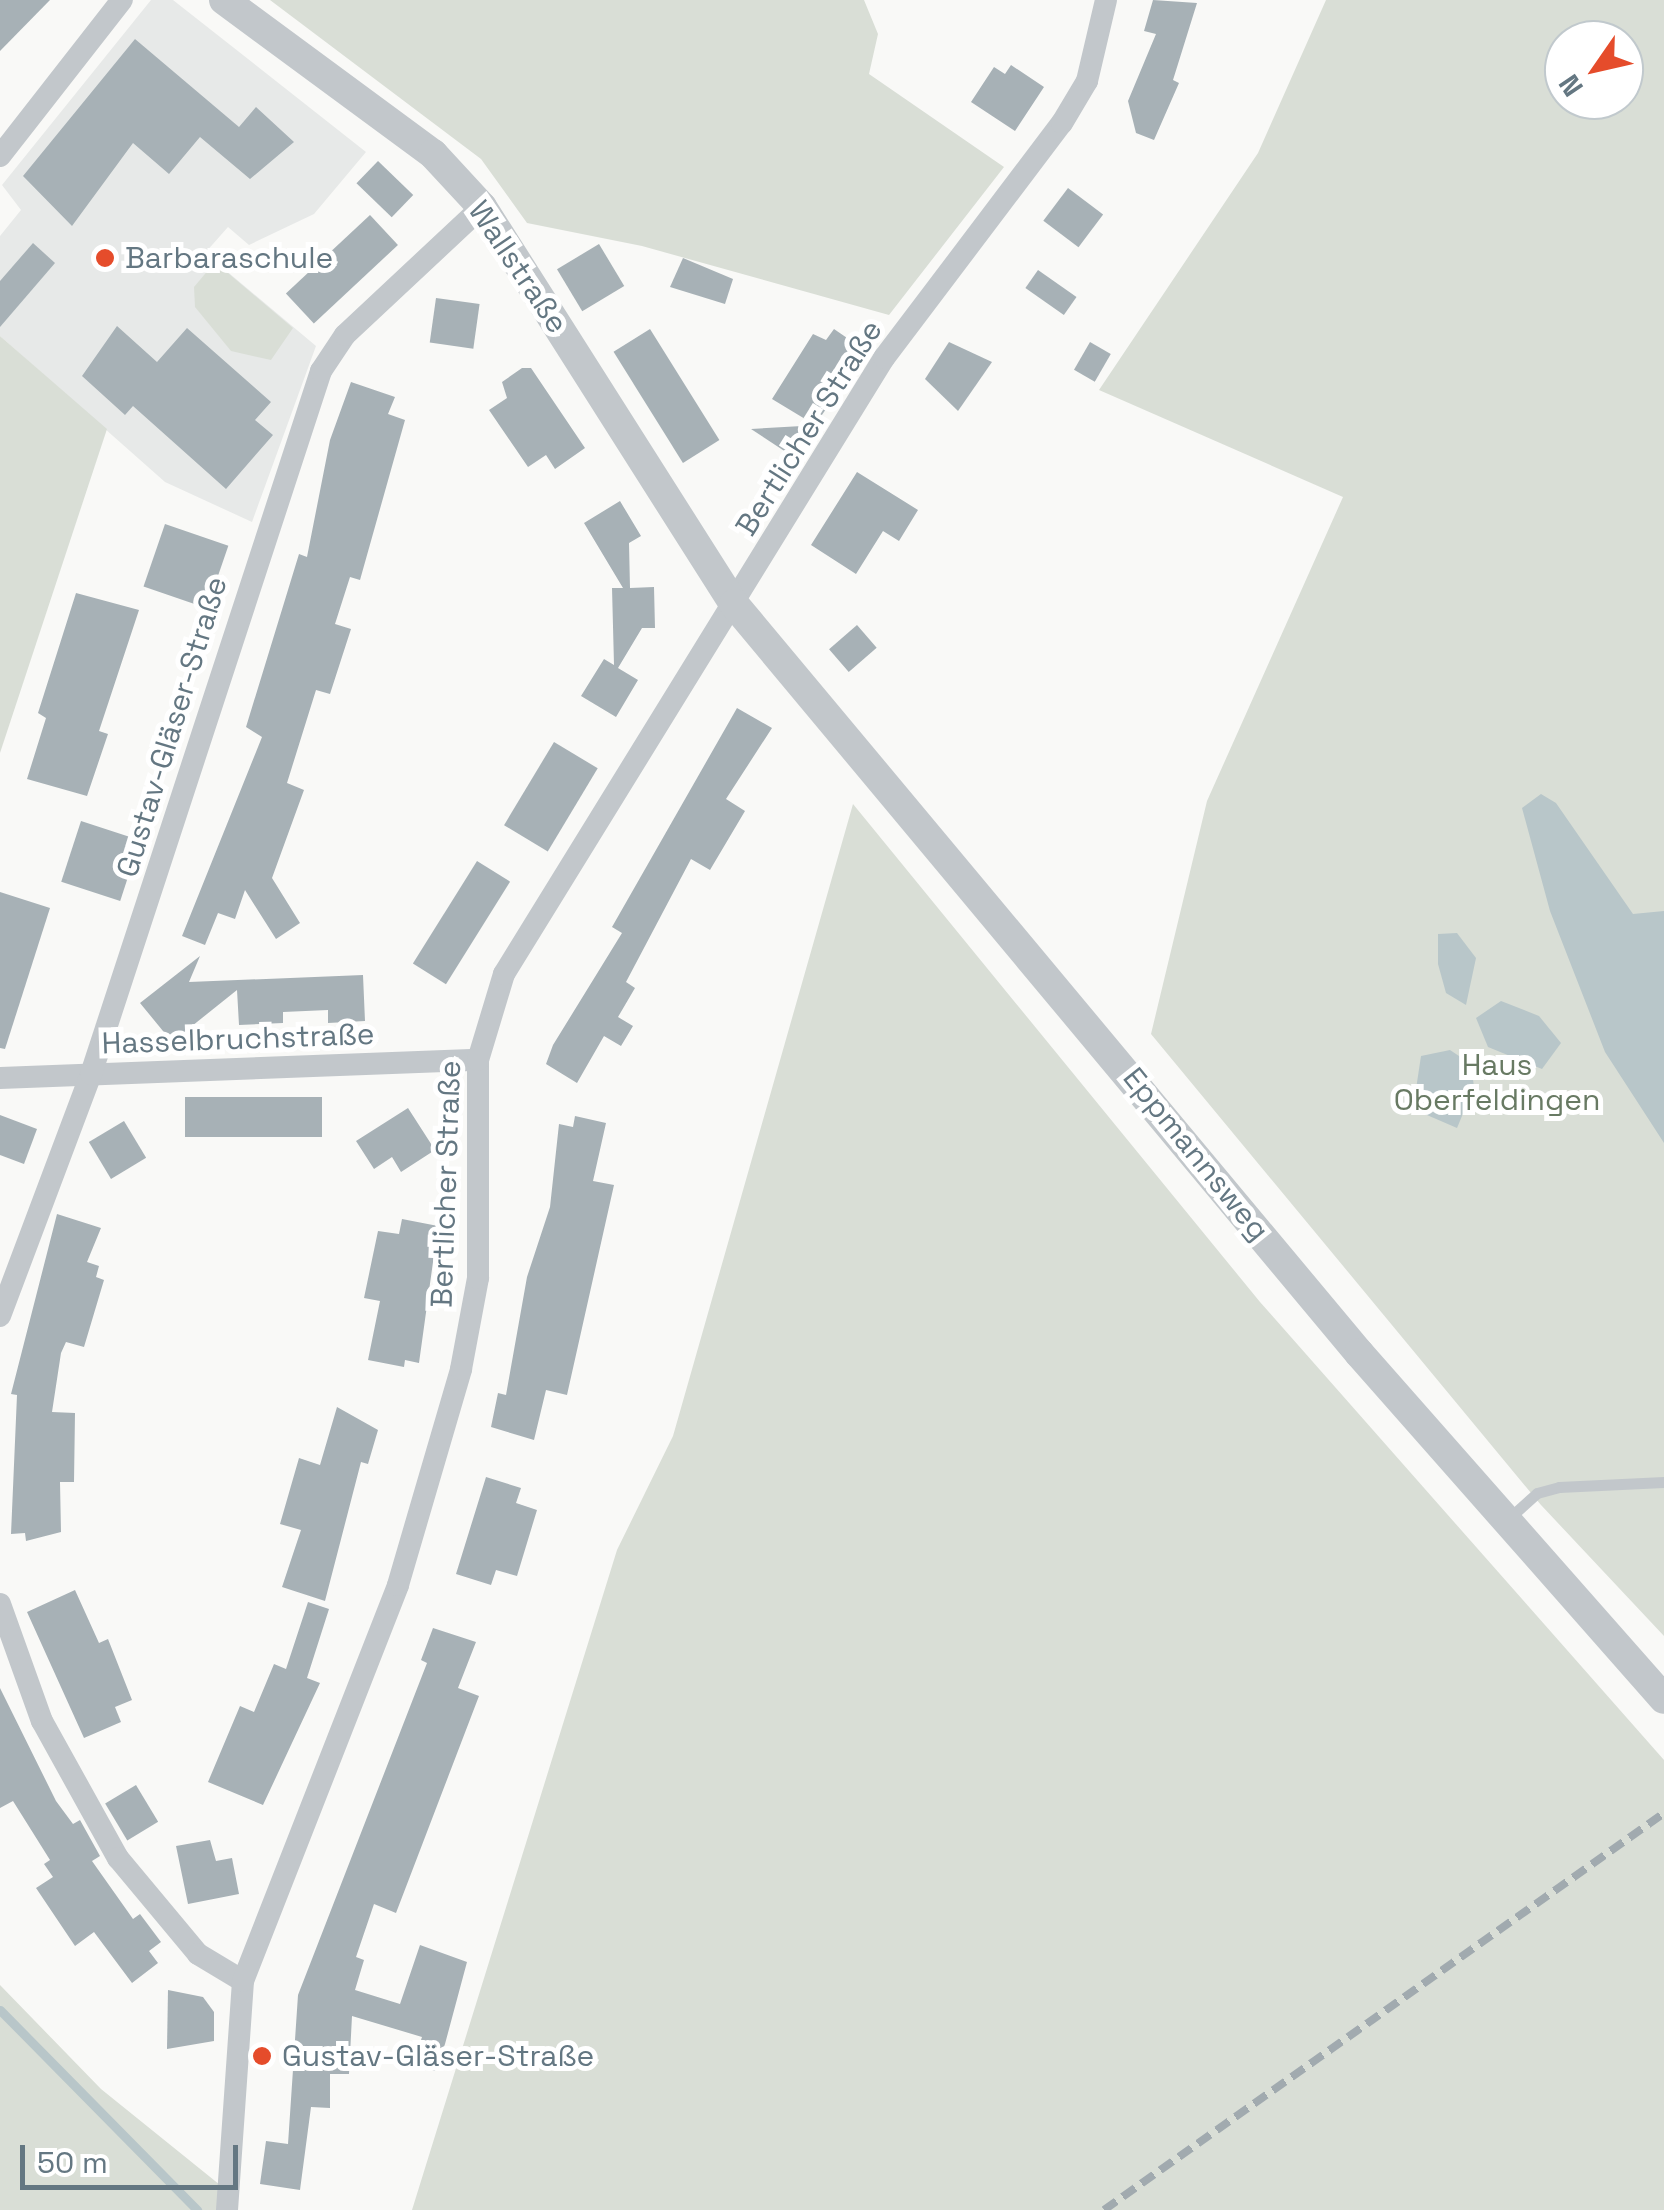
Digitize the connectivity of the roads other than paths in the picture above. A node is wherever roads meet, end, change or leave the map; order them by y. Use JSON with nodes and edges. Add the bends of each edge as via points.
{"nodes":[{"id":1,"x":122,"y":0,"type":"edge"},
{"id":2,"x":224,"y":0,"type":"edge"},
{"id":3,"x":1106,"y":0,"type":"edge"},
{"id":4,"x":0,"y":156,"type":"edge"},
{"id":5,"x":482,"y":207,"type":"junction"},
{"id":6,"x":734,"y":604,"type":"junction"},
{"id":7,"x":478,"y":1060,"type":"junction"},
{"id":8,"x":91,"y":1074,"type":"junction"},
{"id":9,"x":0,"y":1078,"type":"edge"},
{"id":10,"x":0,"y":1316,"type":"edge"},
{"id":11,"x":1664,"y":1482,"type":"edge"},
{"id":12,"x":1504,"y":1523,"type":"junction"},
{"id":13,"x":0,"y":1604,"type":"edge"},
{"id":14,"x":1664,"y":1699,"type":"edge"},
{"id":15,"x":244,"y":1982,"type":"junction"},
{"id":16,"x":227,"y":2210,"type":"edge"}],
"edges":[{"from":1,"to":4,"type":"street"},
{"from":2,"to":5,"type":"street","name":"Wallstraße","via":[[433,154]]},
{"from":3,"to":6,"type":"street","name":"Bertlicher Straße","via":[[1086,81],[1062,123],[884,358]]},
{"from":5,"to":6,"type":"street","name":"Wallstraße"},
{"from":5,"to":8,"type":"street","name":"Gustav-Gläser-Straße","via":[[345,335],[320,371]]},
{"from":6,"to":7,"type":"street","name":"Bertlicher Straße","via":[[504,974]]},
{"from":6,"to":12,"type":"street","name":"Eppmannsweg"},
{"from":7,"to":8,"type":"street","name":"Hasselbruchstraße"},
{"from":7,"to":15,"type":"street","name":"Bertlicher Straße","via":[[478,1278],[461,1369],[392,1602]]},
{"from":8,"to":9,"type":"street","name":"Hasselbruchstraße"},
{"from":8,"to":10,"type":"street","name":"Gustav-Gläser-Straße"},
{"from":11,"to":12,"type":"lane","via":[[1548,1490]]},
{"from":12,"to":14,"type":"street","name":"Eppmannsweg"},
{"from":13,"to":15,"type":"street","via":[[42,1721],[118,1858],[198,1954]]},
{"from":15,"to":16,"type":"street","name":"Bertlicher Straße"}]}
